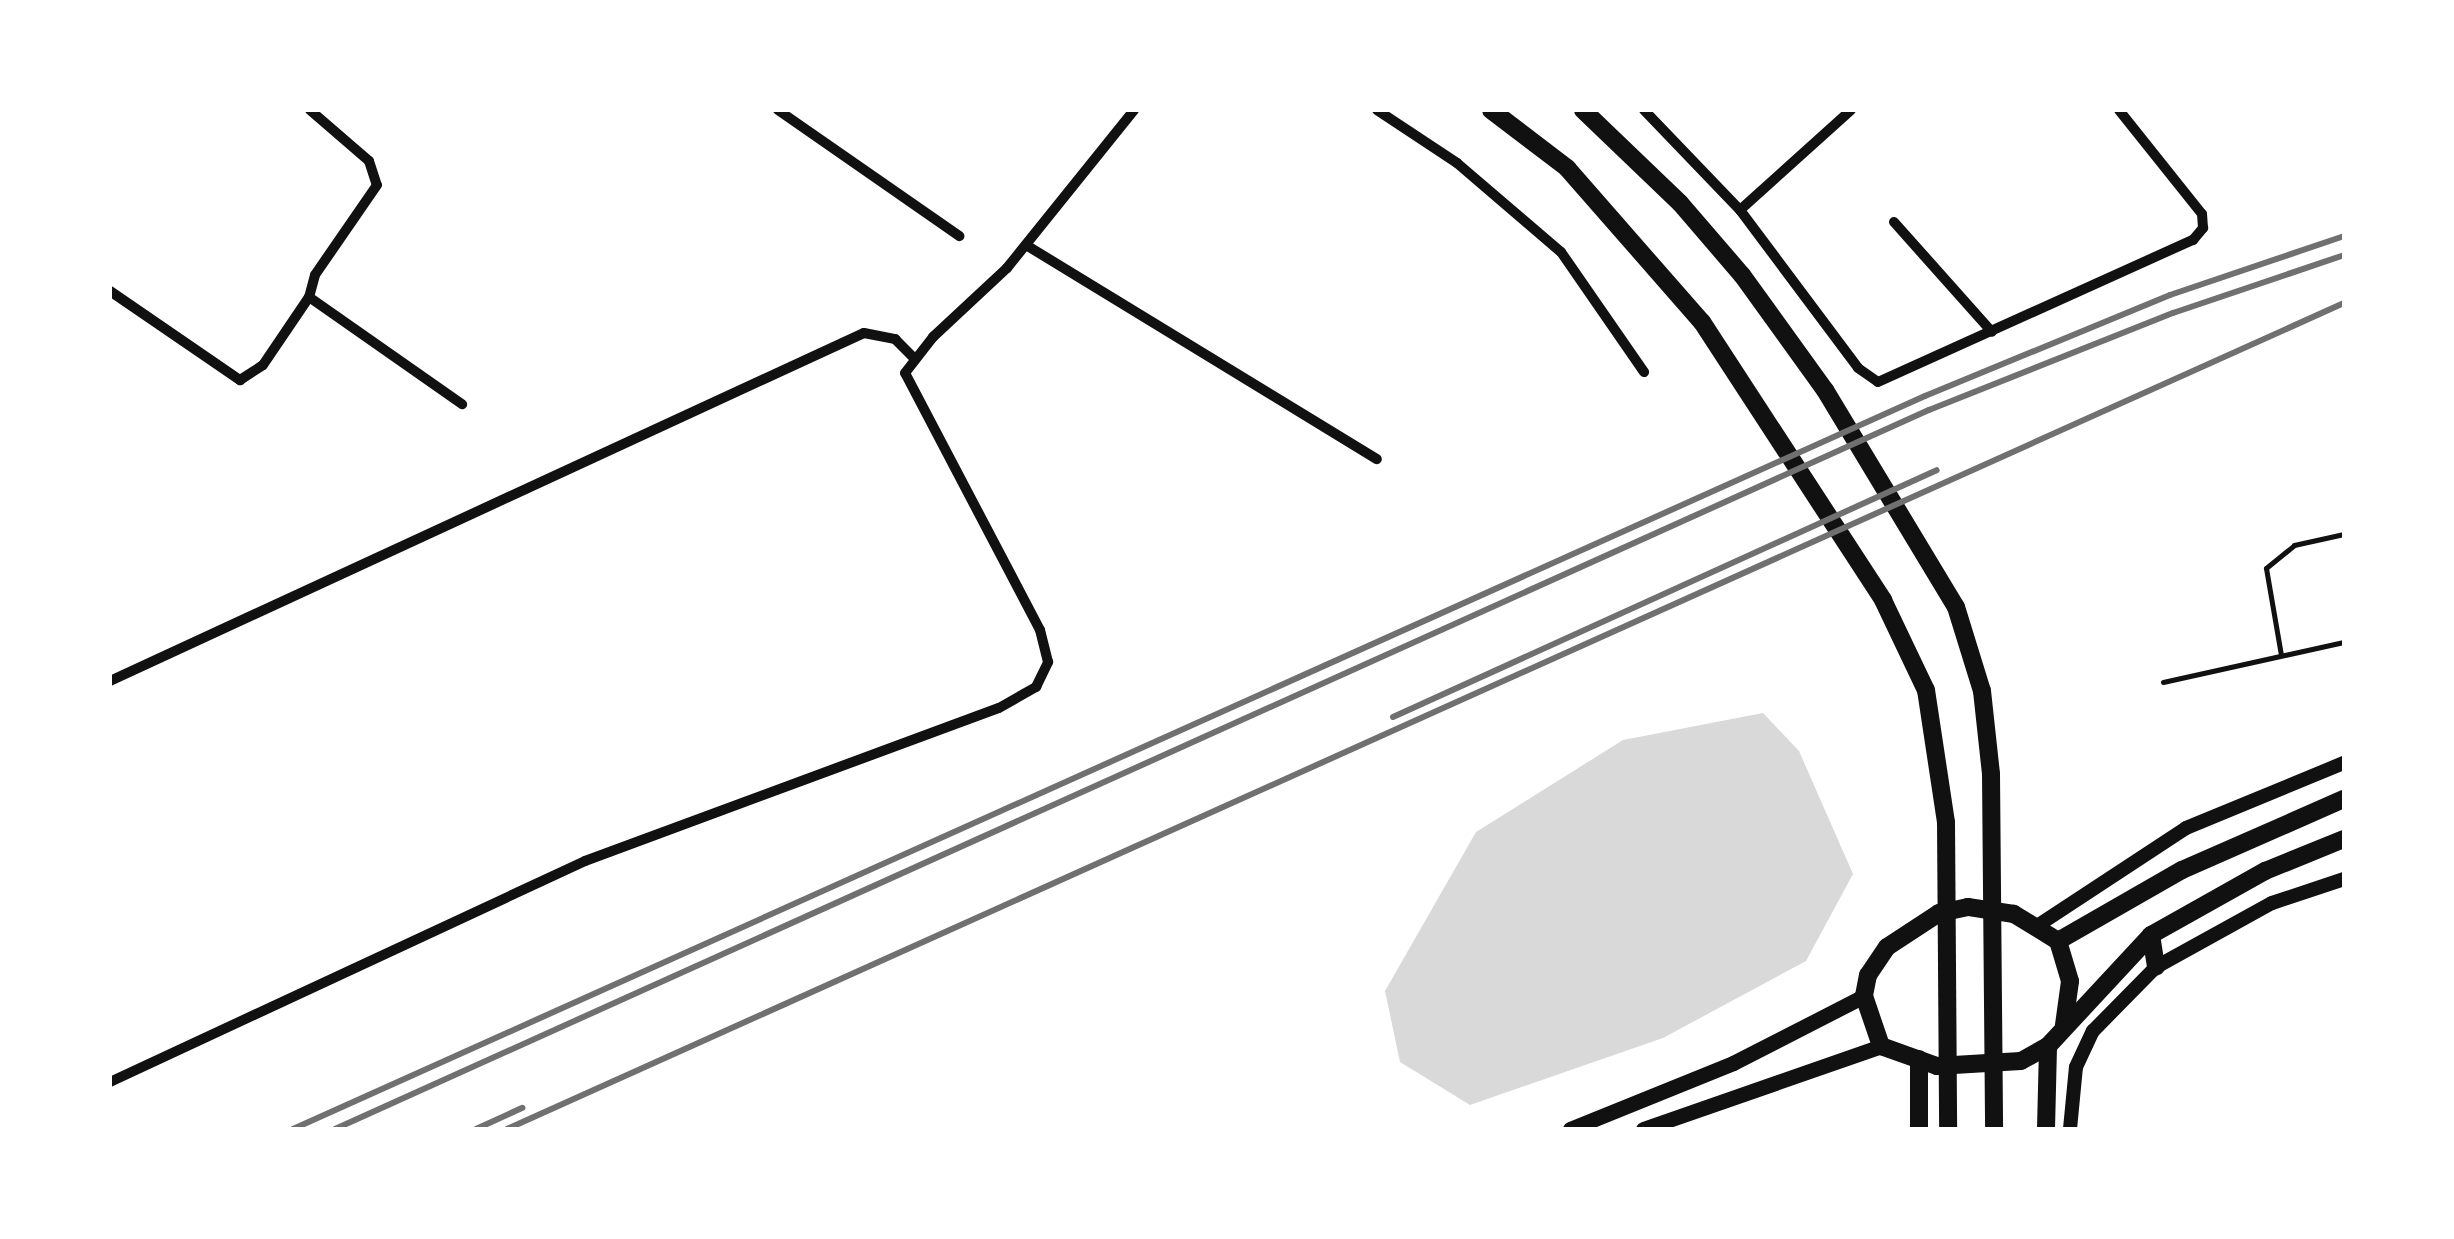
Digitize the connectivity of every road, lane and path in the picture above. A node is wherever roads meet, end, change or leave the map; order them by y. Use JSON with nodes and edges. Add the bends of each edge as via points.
{"nodes":[{"id":1,"x":310,"y":110,"type":"edge"},
{"id":2,"x":778,"y":110,"type":"edge"},
{"id":3,"x":1134,"y":110,"type":"edge"},
{"id":4,"x":1377,"y":110,"type":"edge"},
{"id":5,"x":1491,"y":110,"type":"edge"},
{"id":6,"x":1583,"y":110,"type":"edge"},
{"id":7,"x":1644,"y":110,"type":"edge"},
{"id":8,"x":1851,"y":110,"type":"edge"},
{"id":9,"x":2119,"y":110,"type":"edge"},
{"id":10,"x":1740,"y":210,"type":"junction"},
{"id":11,"x":1894,"y":222,"type":"dead end"},
{"id":12,"x":959,"y":236,"type":"dead end"},
{"id":13,"x":1026,"y":245,"type":"junction"},
{"id":14,"x":110,"y":291,"type":"edge"},
{"id":15,"x":309,"y":298,"type":"junction"},
{"id":16,"x":1992,"y":332,"type":"junction"},
{"id":17,"x":913,"y":357,"type":"junction"},
{"id":18,"x":1644,"y":372,"type":"dead end"},
{"id":19,"x":462,"y":404,"type":"dead end"},
{"id":20,"x":1378,"y":459,"type":"dead end"},
{"id":21,"x":2344,"y":534,"type":"edge"},
{"id":22,"x":2344,"y":642,"type":"edge"},
{"id":23,"x":2282,"y":655,"type":"junction"},
{"id":24,"x":110,"y":681,"type":"edge"},
{"id":25,"x":2163,"y":682,"type":"dead end"},
{"id":26,"x":2344,"y":763,"type":"edge"},
{"id":27,"x":2344,"y":799,"type":"edge"},
{"id":28,"x":2344,"y":840,"type":"edge"},
{"id":29,"x":2344,"y":879,"type":"edge"},
{"id":30,"x":2037,"y":926,"type":"junction"},
{"id":31,"x":2151,"y":934,"type":"junction"},
{"id":32,"x":2058,"y":940,"type":"junction"},
{"id":33,"x":2156,"y":966,"type":"junction"},
{"id":34,"x":1864,"y":996,"type":"junction"},
{"id":35,"x":2064,"y":1025,"type":"junction"},
{"id":36,"x":1880,"y":1046,"type":"junction"},
{"id":37,"x":2048,"y":1046,"type":"junction"},
{"id":38,"x":1919,"y":1059,"type":"junction"},
{"id":39,"x":110,"y":1082,"type":"edge"},
{"id":40,"x":1570,"y":1129,"type":"edge"},
{"id":41,"x":1643,"y":1129,"type":"edge"},
{"id":42,"x":1919,"y":1129,"type":"edge"},
{"id":43,"x":1948,"y":1129,"type":"edge"},
{"id":44,"x":1994,"y":1129,"type":"edge"},
{"id":45,"x":2046,"y":1129,"type":"edge"},
{"id":46,"x":2070,"y":1129,"type":"edge"}],
"edges":[{"from":1,"to":15,"type":"street","via":[[370,160],[377,185],[315,275]]},
{"from":2,"to":12,"type":"street"},
{"from":3,"to":13,"type":"street"},
{"from":4,"to":18,"type":"street","via":[[1457,163],[1561,252]]},
{"from":5,"to":43,"type":"highway","via":[[1567,168],[1654,262],[1750,394],[1884,600],[1926,690],[1946,822]]},
{"from":6,"to":44,"type":"highway","via":[[1692,218],[1825,390],[1956,607],[1982,692],[1991,790]]},
{"from":7,"to":10,"type":"street"},
{"from":8,"to":10,"type":"street"},
{"from":9,"to":16,"type":"street","via":[[2193,200],[2202,228],[2193,240]]},
{"from":10,"to":16,"type":"street","via":[[1866,378],[1894,378]]},
{"from":11,"to":16,"type":"street"},
{"from":13,"to":17,"type":"street"},
{"from":13,"to":20,"type":"street"},
{"from":14,"to":15,"type":"street","via":[[240,380],[263,365]]},
{"from":15,"to":19,"type":"street"},
{"from":17,"to":24,"type":"street","via":[[895,339],[864,333]]},
{"from":17,"to":39,"type":"street","via":[[905,385],[1046,645],[1048,662],[1036,688],[999,708],[585,861]]},
{"from":21,"to":23,"type":"lane","via":[[2294,545],[2266,568]]},
{"from":22,"to":23,"type":"lane"},
{"from":23,"to":25,"type":"lane"},
{"from":26,"to":30,"type":"street","via":[[2186,828]]},
{"from":27,"to":32,"type":"highway","via":[[2140,891]]},
{"from":28,"to":31,"type":"highway"},
{"from":29,"to":33,"type":"street","via":[[2272,903]]},
{"from":30,"to":32,"type":"highway"},
{"from":30,"to":34,"type":"highway","via":[[2014,914],[1968,907],[1938,913],[1887,947],[1868,975]]},
{"from":31,"to":33,"type":"highway"},
{"from":31,"to":35,"type":"highway"},
{"from":32,"to":35,"type":"highway","via":[[2070,981]]},
{"from":33,"to":46,"type":"street","via":[[2093,1031],[2076,1067]]},
{"from":34,"to":36,"type":"highway"},
{"from":34,"to":40,"type":"main road","via":[[1733,1063]]},
{"from":35,"to":37,"type":"highway"},
{"from":36,"to":38,"type":"highway"},
{"from":36,"to":41,"type":"main road"},
{"from":37,"to":38,"type":"highway","via":[[2021,1060],[1938,1066]]},
{"from":37,"to":45,"type":"highway"},
{"from":38,"to":42,"type":"highway"}]}
